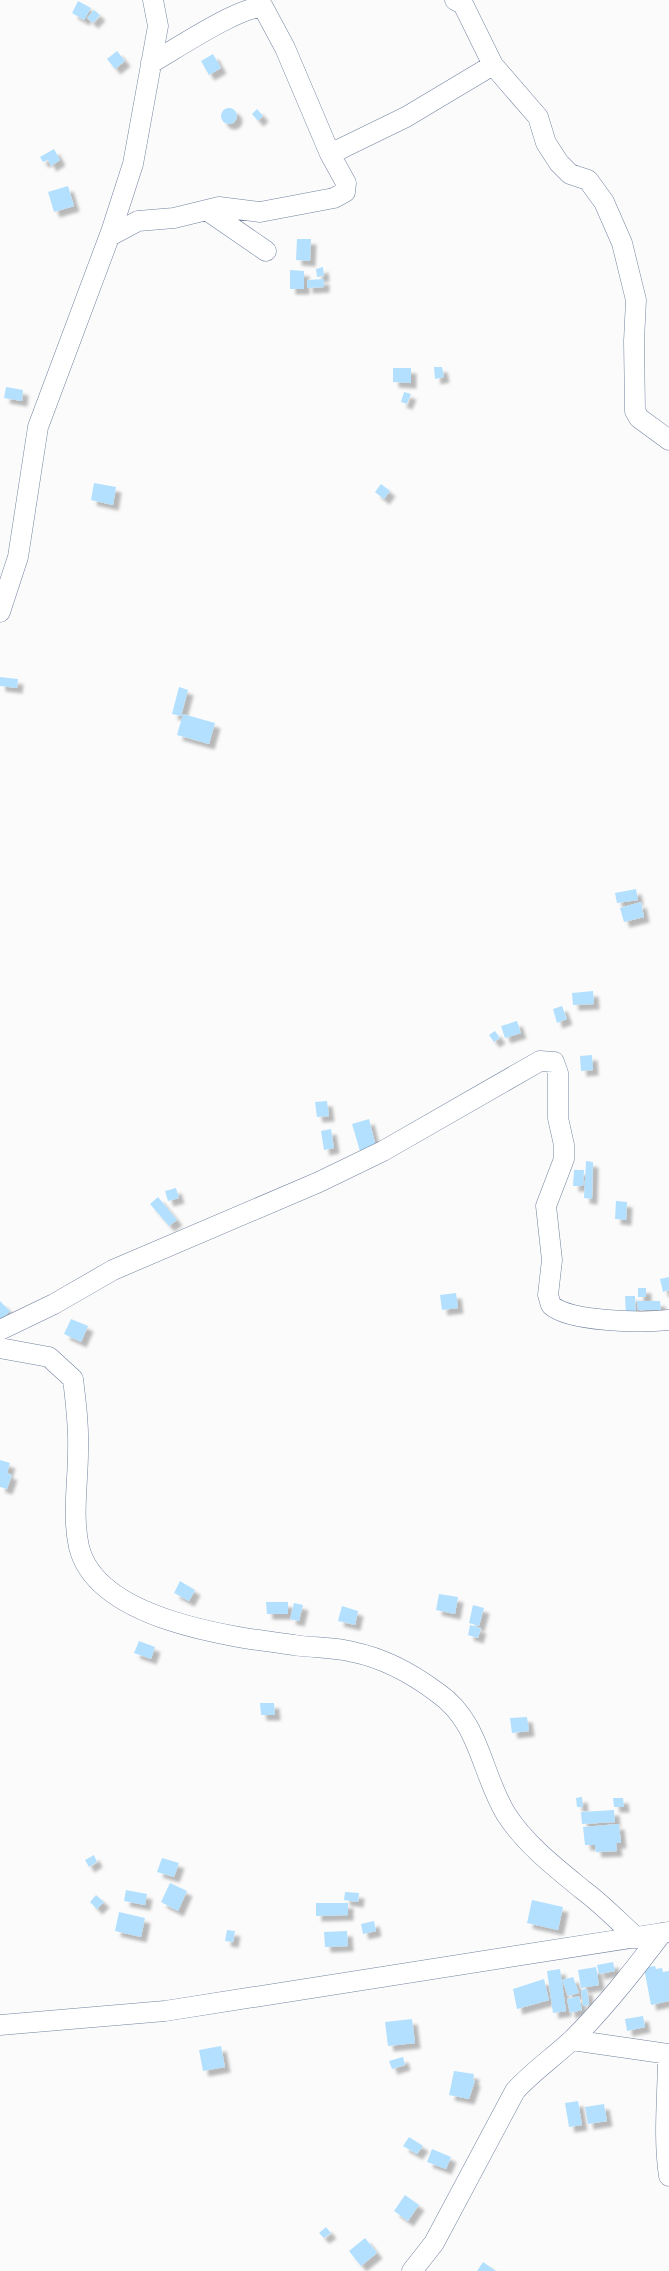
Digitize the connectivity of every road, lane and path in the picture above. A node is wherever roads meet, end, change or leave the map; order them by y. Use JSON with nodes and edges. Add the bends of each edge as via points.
{"nodes":[{"id":1,"x":153,"y":0,"type":"edge"},
{"id":2,"x":455,"y":0,"type":"edge"},
{"id":3,"x":259,"y":4,"type":"edge"},
{"id":4,"x":151,"y":63,"type":"junction"},
{"id":5,"x":494,"y":65,"type":"junction"},
{"id":6,"x":330,"y":154,"type":"junction"},
{"id":7,"x":208,"y":211,"type":"junction"},
{"id":8,"x":110,"y":236,"type":"junction"},
{"id":9,"x":266,"y":251,"type":"dead end"},
{"id":10,"x":669,"y":440,"type":"edge"},
{"id":11,"x":0,"y":612,"type":"edge"},
{"id":12,"x":669,"y":1320,"type":"edge"},
{"id":13,"x":0,"y":1330,"type":"edge"},
{"id":14,"x":0,"y":1348,"type":"edge"},
{"id":15,"x":665,"y":1932,"type":"edge"},
{"id":16,"x":637,"y":1938,"type":"junction"},
{"id":17,"x":0,"y":2025,"type":"edge"},
{"id":18,"x":572,"y":2040,"type":"junction"},
{"id":19,"x":668,"y":2054,"type":"edge"},
{"id":20,"x":669,"y":2176,"type":"edge"},
{"id":21,"x":412,"y":2271,"type":"edge"}],
"edges":[{"from":1,"to":4,"type":"street","via":[[158,26]]},
{"from":2,"to":5,"type":"street","via":[[463,4]]},
{"from":3,"to":4,"type":"street"},
{"from":3,"to":6,"type":"street","via":[[285,48]]},
{"from":4,"to":8,"type":"street","via":[[133,164]]},
{"from":5,"to":6,"type":"street","via":[[406,117]]},
{"from":5,"to":10,"type":"street","via":[[538,117],[546,143],[559,163],[570,174],[588,180],[604,202],[622,243],[636,300],[635,411]]},
{"from":6,"to":7,"type":"street","via":[[346,183],[345,192],[334,198],[260,212],[219,207]]},
{"from":7,"to":8,"type":"street","via":[[138,221]]},
{"from":7,"to":9,"type":"street"},
{"from":8,"to":11,"type":"street","via":[[38,427],[18,557]]},
{"from":12,"to":13,"type":"street","via":[[644,1323],[607,1319],[569,1314],[551,1305],[548,1295],[552,1260],[546,1206],[564,1159],[564,1145],[558,1119],[558,1073],[549,1060],[483,1091],[383,1151],[113,1270]]},
{"from":14,"to":16,"type":"street","via":[[49,1357],[73,1379],[79,1547],[90,1573],[107,1591],[194,1628],[353,1652],[401,1670],[440,1694],[460,1713],[476,1739],[506,1815],[559,1873]]},
{"from":15,"to":16,"type":"street"},
{"from":15,"to":18,"type":"street"},
{"from":16,"to":17,"type":"street","via":[[165,2011]]},
{"from":18,"to":19,"type":"street"},
{"from":18,"to":21,"type":"street","via":[[515,2091],[434,2243]]},
{"from":19,"to":20,"type":"street","via":[[664,2135]]}]}
